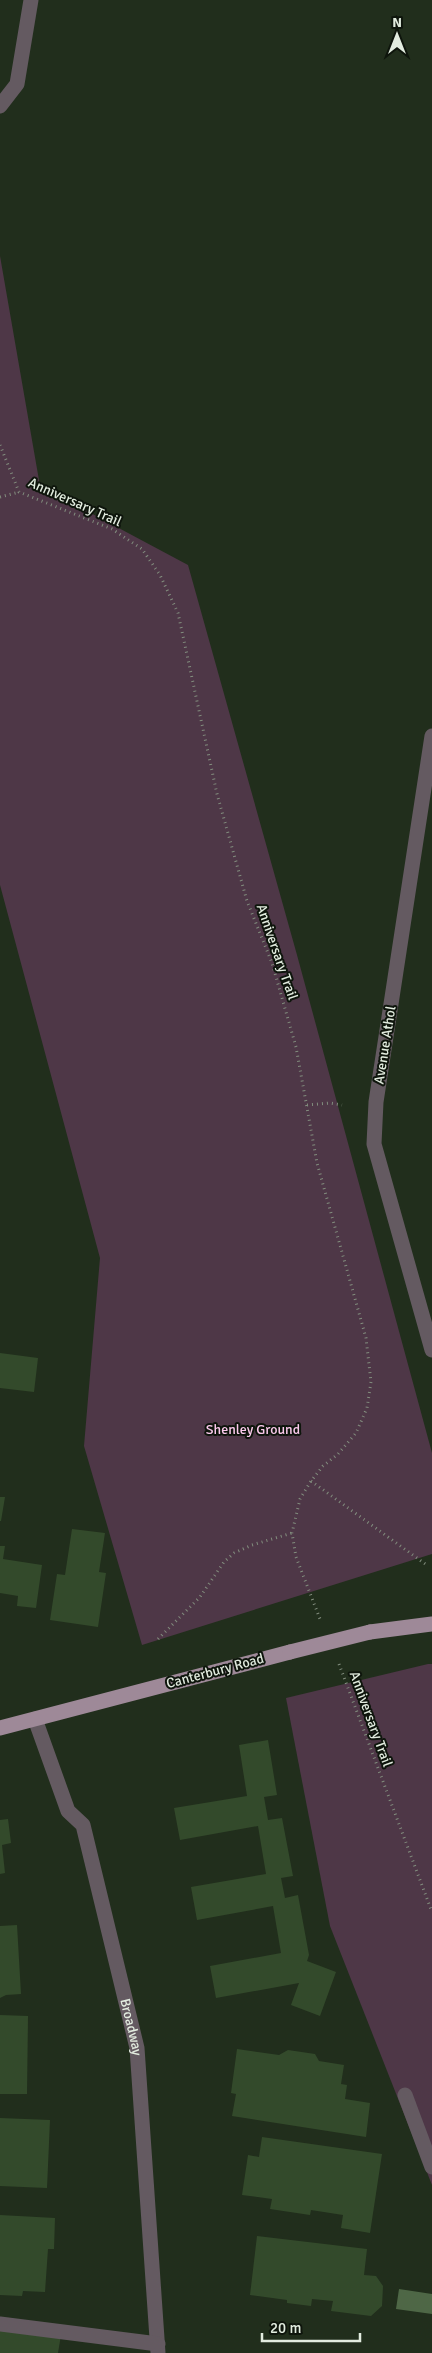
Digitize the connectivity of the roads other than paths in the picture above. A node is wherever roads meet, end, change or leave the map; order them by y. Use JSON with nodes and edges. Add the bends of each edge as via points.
{"nodes":[{"id":1,"x":31,"y":0,"type":"edge"},
{"id":2,"x":0,"y":106,"type":"edge"},
{"id":3,"x":432,"y":736,"type":"edge"},
{"id":4,"x":432,"y":1350,"type":"edge"},
{"id":5,"x":432,"y":1624,"type":"edge"},
{"id":6,"x":35,"y":1719,"type":"junction"},
{"id":7,"x":0,"y":1728,"type":"edge"},
{"id":8,"x":405,"y":2095,"type":"dead end"},
{"id":9,"x":432,"y":2167,"type":"edge"},
{"id":10,"x":0,"y":2324,"type":"edge"},
{"id":11,"x":158,"y":2349,"type":"edge"}],
"edges":[{"from":1,"to":2,"type":"street","via":[[17,84]]},
{"from":3,"to":4,"type":"street","name":"Avenue Athol","via":[[376,1102],[374,1144]]},
{"from":5,"to":6,"type":"main road","name":"Canterbury Road","bridge":true,"via":[[370,1632]]},
{"from":6,"to":7,"type":"main road","name":"Canterbury Road"},
{"from":6,"to":11,"type":"street","name":"Broadway","via":[[68,1812],[83,1825],[136,2048]]},
{"from":8,"to":9,"type":"street"},
{"from":10,"to":11,"type":"street"}]}
